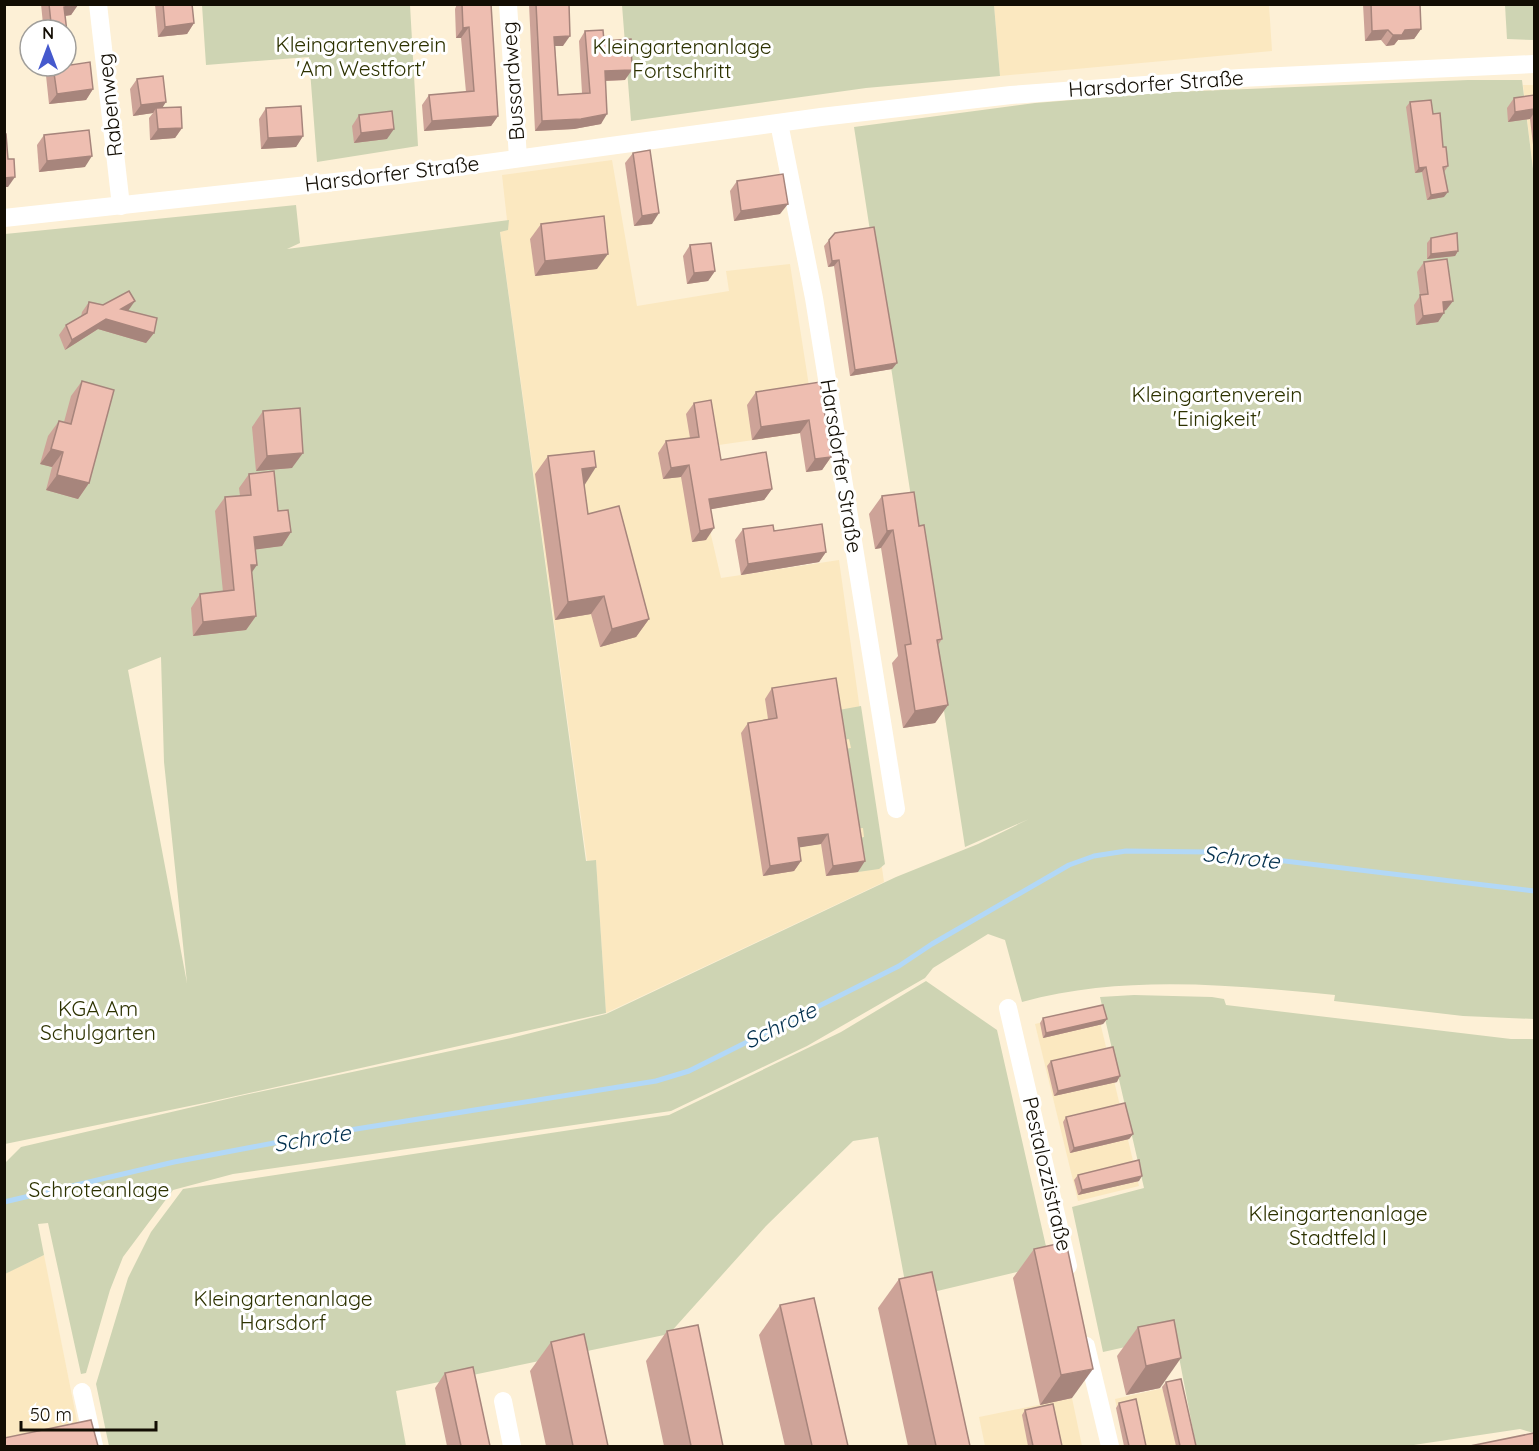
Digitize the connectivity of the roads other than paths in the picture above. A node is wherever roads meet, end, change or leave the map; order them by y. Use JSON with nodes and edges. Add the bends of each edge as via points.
{"nodes":[{"id":1,"x":98,"y":4,"type":"edge"},
{"id":2,"x":508,"y":4,"type":"edge"},
{"id":3,"x":1534,"y":64,"type":"edge"},
{"id":4,"x":779,"y":123,"type":"junction"},
{"id":5,"x":518,"y":158,"type":"junction"},
{"id":6,"x":121,"y":206,"type":"junction"},
{"id":7,"x":4,"y":218,"type":"edge"},
{"id":8,"x":896,"y":809,"type":"dead end"},
{"id":9,"x":1008,"y":1008,"type":"dead end"},
{"id":10,"x":1072,"y":1285,"type":"edge"},
{"id":11,"x":1082,"y":1326,"type":"edge"},
{"id":12,"x":82,"y":1392,"type":"dead end"},
{"id":13,"x":503,"y":1401,"type":"dead end"},
{"id":14,"x":94,"y":1446,"type":"edge"},
{"id":15,"x":512,"y":1446,"type":"edge"},
{"id":16,"x":1110,"y":1446,"type":"edge"}],
"edges":[{"from":1,"to":6,"type":"street","name":"Rabenweg"},
{"from":2,"to":5,"type":"street","name":"Bussardweg"},
{"from":3,"to":4,"type":"street","name":"Harsdorfer Straße","via":[[1138,84]]},
{"from":4,"to":5,"type":"street","name":"Harsdorfer Straße"},
{"from":4,"to":8,"type":"street","name":"Harsdorfer Straße","via":[[814,298]]},
{"from":5,"to":6,"type":"street","name":"Harsdorfer Straße"},
{"from":6,"to":7,"type":"street","name":"Harsdorfer Straße"},
{"from":9,"to":10,"type":"street","name":"Pestalozzistraße"},
{"from":11,"to":16,"type":"street"},
{"from":12,"to":14,"type":"street"},
{"from":13,"to":15,"type":"street"}]}
